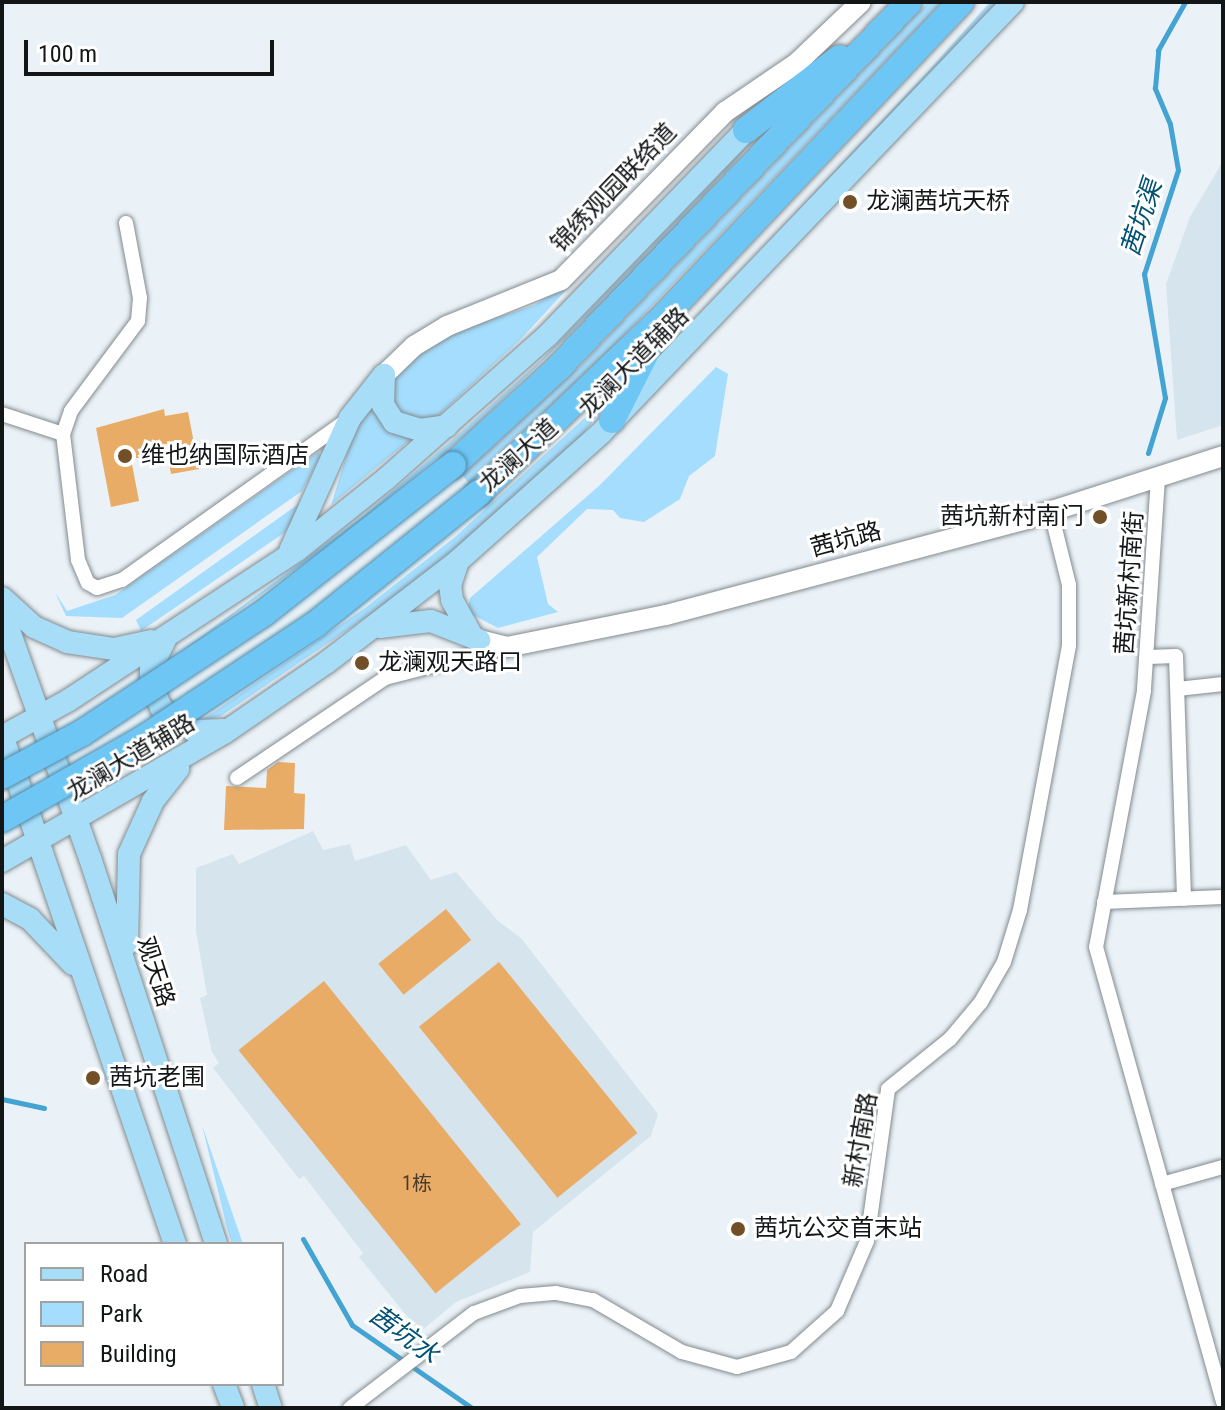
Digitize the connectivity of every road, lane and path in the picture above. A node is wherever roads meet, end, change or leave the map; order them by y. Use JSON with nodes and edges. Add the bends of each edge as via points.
{"nodes":[{"id":1,"x":861,"y":2,"type":"edge"},
{"id":2,"x":961,"y":2,"type":"edge"},
{"id":3,"x":1013,"y":2,"type":"edge"},
{"id":4,"x":901,"y":11,"type":"edge"},
{"id":5,"x":746,"y":130,"type":"joint"},
{"id":6,"x":126,"y":223,"type":"dead end"},
{"id":7,"x":665,"y":315,"type":"junction"},
{"id":8,"x":384,"y":375,"type":"junction"},
{"id":9,"x":2,"y":414,"type":"edge"},
{"id":10,"x":350,"y":418,"type":"junction"},
{"id":11,"x":612,"y":420,"type":"junction"},
{"id":12,"x":448,"y":425,"type":"junction"},
{"id":13,"x":63,"y":434,"type":"junction"},
{"id":14,"x":1223,"y":456,"type":"edge"},
{"id":15,"x":1158,"y":478,"type":"junction"},
{"id":16,"x":1051,"y":512,"type":"junction"},
{"id":17,"x":285,"y":558,"type":"junction"},
{"id":18,"x":458,"y":561,"type":"junction"},
{"id":19,"x":2,"y":598,"type":"edge"},
{"id":20,"x":2,"y":611,"type":"edge"},
{"id":21,"x":364,"y":635,"type":"junction"},
{"id":22,"x":166,"y":637,"type":"junction"},
{"id":23,"x":479,"y":640,"type":"junction"},
{"id":24,"x":507,"y":647,"type":"junction"},
{"id":25,"x":1148,"y":657,"type":"junction"},
{"id":26,"x":1223,"y":684,"type":"edge"},
{"id":27,"x":1178,"y":689,"type":"junction"},
{"id":28,"x":39,"y":718,"type":"junction"},
{"id":29,"x":230,"y":728,"type":"junction"},
{"id":30,"x":2,"y":736,"type":"edge"},
{"id":31,"x":199,"y":748,"type":"junction"},
{"id":32,"x":2,"y":776,"type":"edge"},
{"id":33,"x":237,"y":778,"type":"dead end"},
{"id":34,"x":2,"y":819,"type":"edge"},
{"id":35,"x":77,"y":820,"type":"junction"},
{"id":36,"x":39,"y":842,"type":"junction"},
{"id":37,"x":2,"y":861,"type":"edge"},
{"id":38,"x":1223,"y":897,"type":"edge"},
{"id":39,"x":1184,"y":899,"type":"junction"},
{"id":40,"x":1104,"y":902,"type":"junction"},
{"id":41,"x":2,"y":904,"type":"edge"},
{"id":42,"x":134,"y":993,"type":"junction"},
{"id":43,"x":90,"y":996,"type":"junction"},
{"id":44,"x":1223,"y":1167,"type":"edge"},
{"id":45,"x":1162,"y":1184,"type":"junction"},
{"id":46,"x":174,"y":1242,"type":"edge"},
{"id":47,"x":215,"y":1242,"type":"edge"},
{"id":48,"x":225,"y":1386,"type":"edge"},
{"id":49,"x":264,"y":1386,"type":"edge"},
{"id":50,"x":1223,"y":1402,"type":"edge"},
{"id":51,"x":233,"y":1408,"type":"edge"},
{"id":52,"x":271,"y":1408,"type":"edge"},
{"id":53,"x":350,"y":1408,"type":"edge"}],
"edges":[{"from":1,"to":8,"type":"street","name":"锦绣观园联络道","via":[[797,63],[725,112],[561,280],[447,326],[414,346]]},
{"from":2,"to":7,"type":"highway","name":"龙澜大道"},
{"from":3,"to":11,"type":"main road","name":"龙澜大道辅路"},
{"from":4,"to":5,"type":"highway"},
{"from":4,"to":32,"type":"highway","name":"龙澜大道","bridge":true,"via":[[558,368],[453,465],[323,572],[240,630],[82,733]]},
{"from":5,"to":12,"type":"main road","via":[[548,335]]},
{"from":6,"to":13,"type":"street","via":[[140,298],[138,321],[71,411]]},
{"from":7,"to":11,"type":"highway"},
{"from":7,"to":34,"type":"highway","name":"龙澜大道","bridge":true,"via":[[479,493],[316,624],[143,739]]},
{"from":8,"to":10,"type":"main road"},
{"from":8,"to":12,"type":"main road","via":[[383,405],[394,422],[420,430]]},
{"from":9,"to":13,"type":"street"},
{"from":10,"to":13,"type":"street","via":[[122,580],[97,588],[81,574]]},
{"from":10,"to":17,"type":"main road"},
{"from":11,"to":18,"type":"main road","name":"龙澜大道辅路"},
{"from":12,"to":17,"type":"main road"},
{"from":14,"to":15,"type":"street","name":"茜坑路"},
{"from":15,"to":16,"type":"street","name":"茜坑路"},
{"from":15,"to":25,"type":"street","name":"茜坑新村南街"},
{"from":16,"to":24,"type":"street","name":"茜坑路","via":[[666,615]]},
{"from":16,"to":53,"type":"street","name":"新村南路","via":[[1069,585],[1069,645],[1020,910],[995,980],[967,1021],[888,1089],[867,1241],[837,1311],[791,1352],[737,1367],[702,1361],[611,1307],[574,1295],[503,1300],[444,1336]]},
{"from":17,"to":22,"type":"main road"},
{"from":18,"to":21,"type":"main road","name":"龙澜大道辅路"},
{"from":18,"to":23,"type":"main road","via":[[450,585],[452,600],[462,624]]},
{"from":19,"to":22,"type":"main road","via":[[34,627],[81,646],[114,649]]},
{"from":20,"to":28,"type":"main road","name":"观天路"},
{"from":21,"to":23,"type":"main road","via":[[417,620],[443,624]]},
{"from":21,"to":29,"type":"main road","name":"龙澜大道辅路"},
{"from":22,"to":28,"type":"main road"},
{"from":22,"to":29,"type":"main road","via":[[151,669],[161,708],[194,731]]},
{"from":23,"to":24,"type":"street","name":"茜坑路"},
{"from":24,"to":33,"type":"street","via":[[385,678]]},
{"from":25,"to":27,"type":"street","via":[[1176,656]]},
{"from":25,"to":40,"type":"street","name":"茜坑新村南街"},
{"from":26,"to":27,"type":"street"},
{"from":27,"to":39,"type":"street"},
{"from":28,"to":30,"type":"main road"},
{"from":28,"to":35,"type":"main road","name":"观天路"},
{"from":29,"to":31,"type":"main road","name":"龙澜大道辅路"},
{"from":30,"to":36,"type":"main road"},
{"from":31,"to":35,"type":"main road","name":"龙澜大道辅路"},
{"from":31,"to":42,"type":"main road","via":[[153,801],[129,854],[125,917]]},
{"from":35,"to":36,"type":"main road","name":"龙澜大道辅路"},
{"from":35,"to":42,"type":"main road","name":"观天路"},
{"from":36,"to":37,"type":"main road","name":"龙澜大道辅路"},
{"from":36,"to":43,"type":"main road"},
{"from":38,"to":39,"type":"street"},
{"from":39,"to":40,"type":"street"},
{"from":40,"to":45,"type":"street","name":"茜坑新村南街","via":[[1096,947]]},
{"from":41,"to":43,"type":"main road","via":[[30,919],[61,948]]},
{"from":42,"to":47,"type":"main road","name":"观天路"},
{"from":43,"to":46,"type":"main road"},
{"from":44,"to":45,"type":"street"},
{"from":45,"to":50,"type":"street","name":"茜坑新村南街"},
{"from":48,"to":51,"type":"main road"},
{"from":49,"to":52,"type":"main road"}]}
